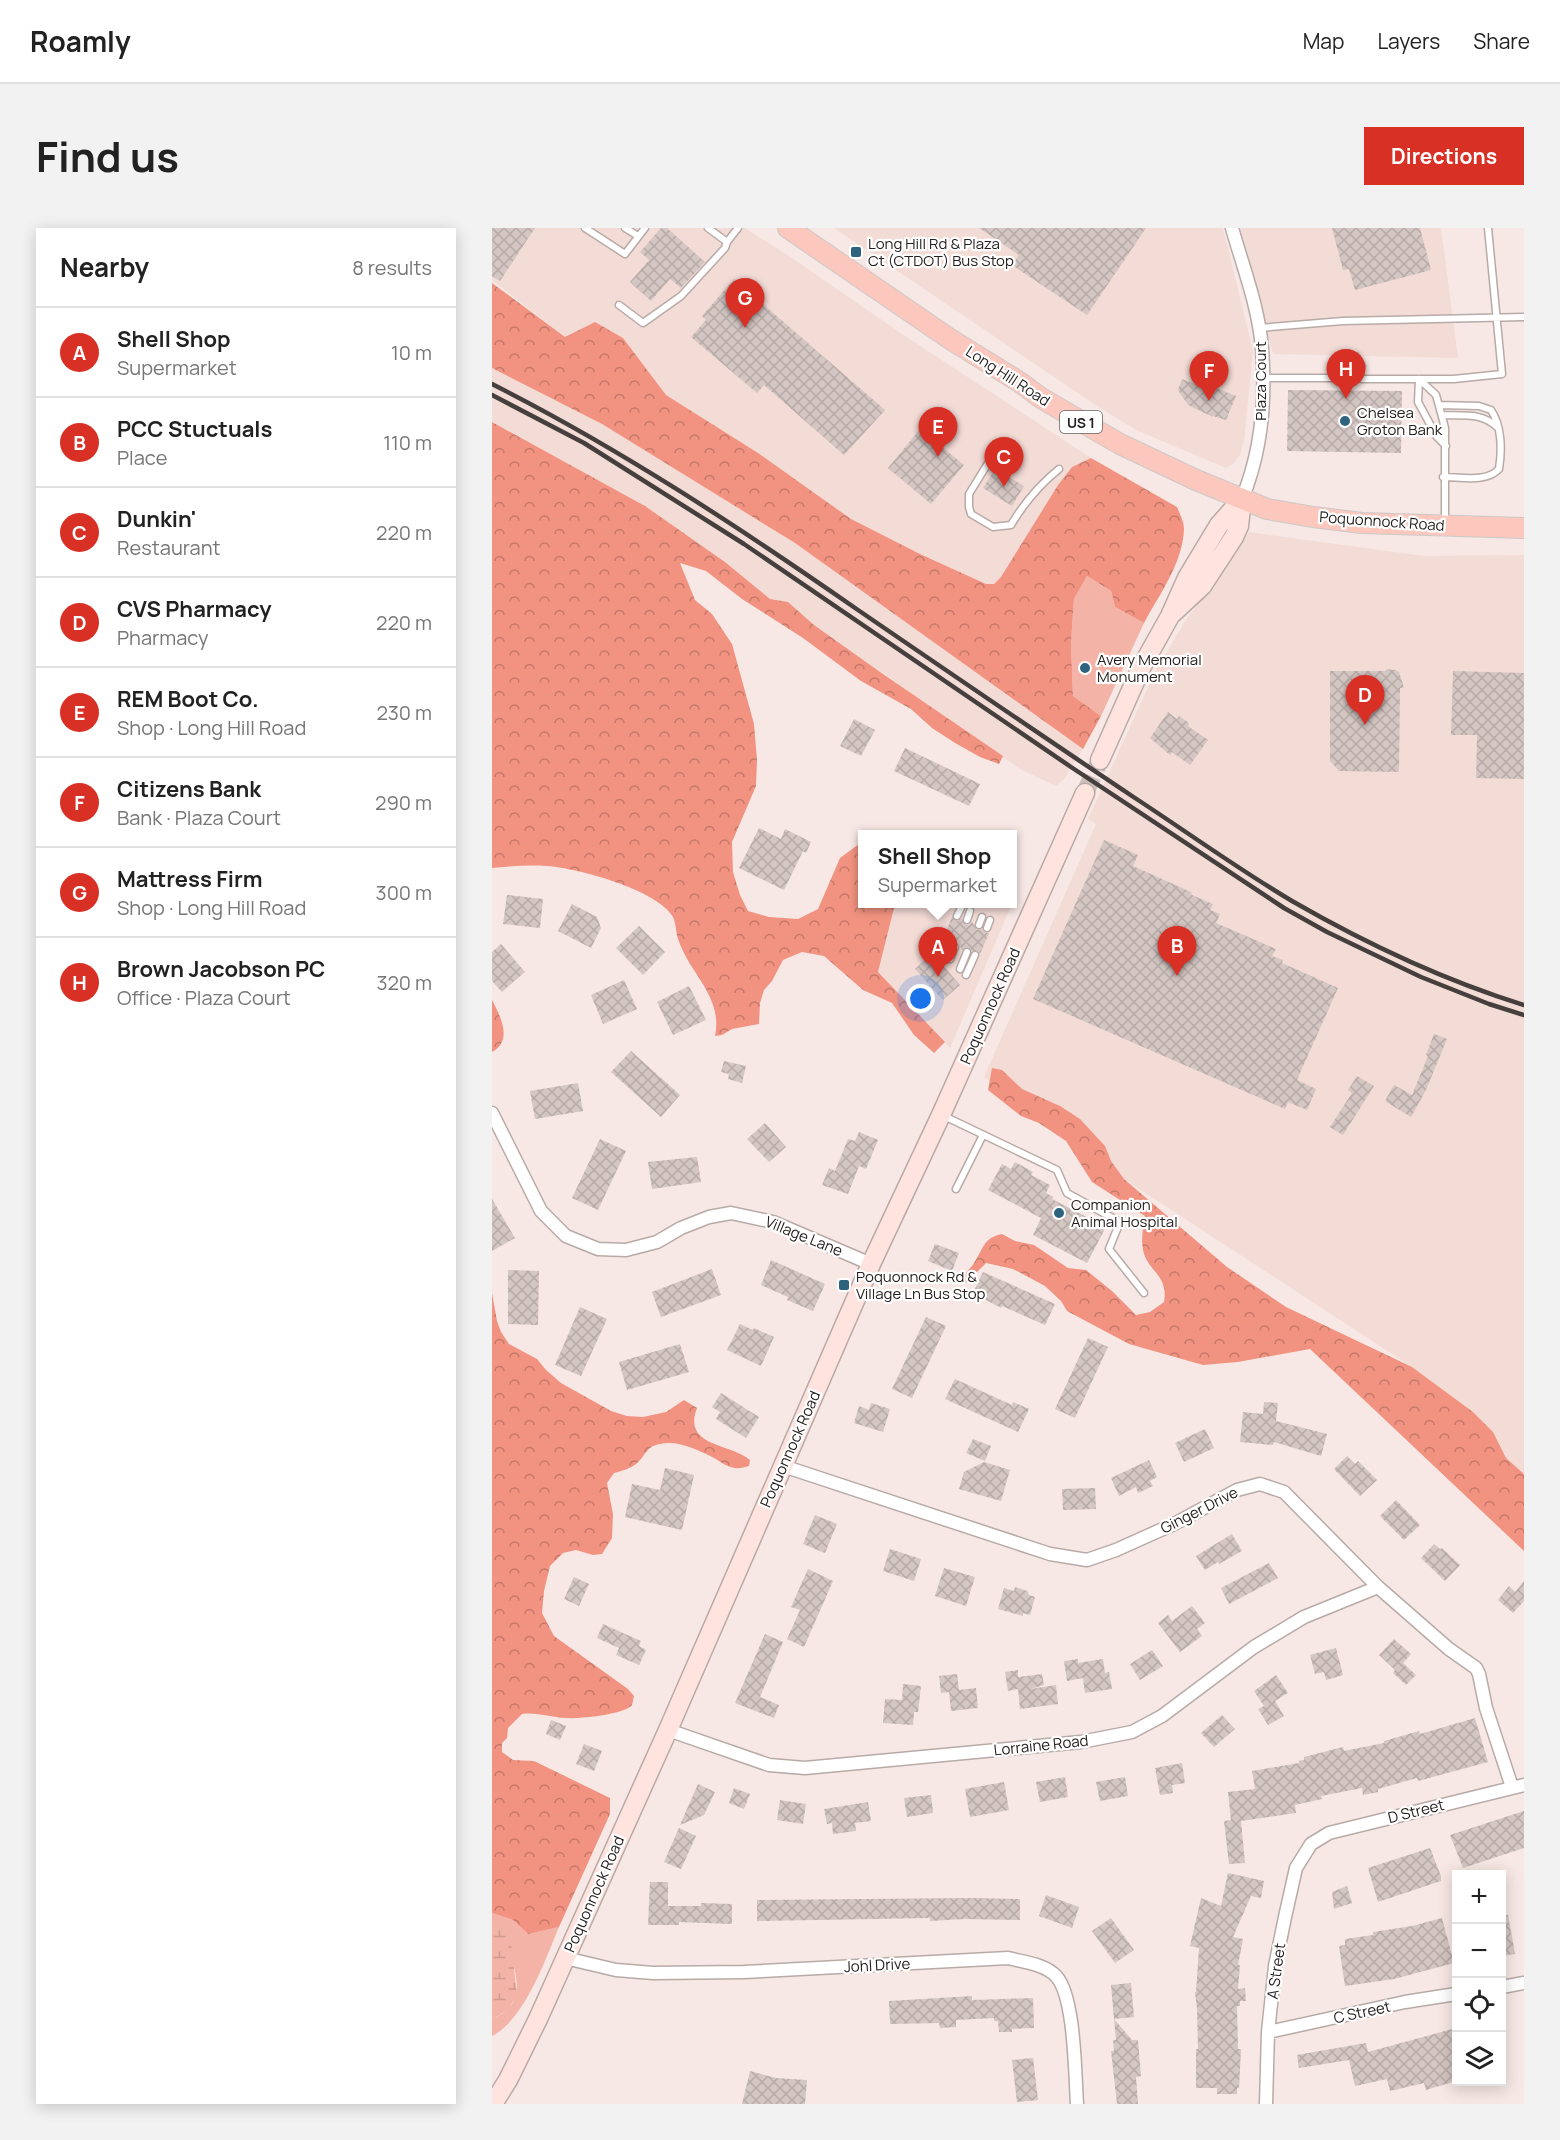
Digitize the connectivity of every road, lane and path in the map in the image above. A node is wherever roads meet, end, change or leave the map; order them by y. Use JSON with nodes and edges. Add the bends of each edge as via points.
{"nodes":[{"id":1,"x":585,"y":228,"type":"edge"},
{"id":2,"x":625,"y":228,"type":"edge"},
{"id":3,"x":645,"y":228,"type":"edge"},
{"id":4,"x":708,"y":228,"type":"edge"},
{"id":5,"x":738,"y":228,"type":"edge"},
{"id":6,"x":788,"y":228,"type":"edge"},
{"id":7,"x":1232,"y":228,"type":"edge"},
{"id":8,"x":1488,"y":228,"type":"edge"},
{"id":9,"x":638,"y":236,"type":"junction"},
{"id":10,"x":726,"y":242,"type":"junction"},
{"id":11,"x":618,"y":305,"type":"dead end"},
{"id":12,"x":1524,"y":317,"type":"edge"},
{"id":13,"x":1497,"y":319,"type":"junction"},
{"id":14,"x":1258,"y":328,"type":"junction"},
{"id":15,"x":1262,"y":378,"type":"junction"},
{"id":16,"x":1352,"y":378,"type":"dead end"},
{"id":17,"x":1362,"y":379,"type":"dead end"},
{"id":18,"x":1419,"y":379,"type":"junction"},
{"id":19,"x":1439,"y":405,"type":"junction"},
{"id":20,"x":1442,"y":416,"type":"junction"},
{"id":21,"x":1498,"y":428,"type":"junction"},
{"id":22,"x":998,"y":447,"type":"dead end"},
{"id":23,"x":1446,"y":447,"type":"junction"},
{"id":24,"x":1059,"y":469,"type":"dead end"},
{"id":25,"x":1443,"y":477,"type":"junction"},
{"id":26,"x":1242,"y":499,"type":"junction"},
{"id":27,"x":1445,"y":526,"type":"junction"},
{"id":28,"x":1524,"y":528,"type":"edge"},
{"id":29,"x":1100,"y":760,"type":"tunnel mouth"},
{"id":30,"x":1085,"y":793,"type":"tunnel mouth"},
{"id":31,"x":960,"y":908,"type":"dead end"},
{"id":32,"x":970,"y":911,"type":"dead end"},
{"id":33,"x":957,"y":916,"type":"dead end"},
{"id":34,"x":982,"y":917,"type":"dead end"},
{"id":35,"x":967,"y":920,"type":"dead end"},
{"id":36,"x":990,"y":920,"type":"dead end"},
{"id":37,"x":979,"y":925,"type":"dead end"},
{"id":38,"x":987,"y":928,"type":"dead end"},
{"id":39,"x":946,"y":943,"type":"dead end"},
{"id":40,"x":955,"y":947,"type":"dead end"},
{"id":41,"x":943,"y":952,"type":"dead end"},
{"id":42,"x":967,"y":952,"type":"dead end"},
{"id":43,"x":975,"y":955,"type":"dead end"},
{"id":44,"x":950,"y":959,"type":"dead end"},
{"id":45,"x":960,"y":969,"type":"dead end"},
{"id":46,"x":966,"y":975,"type":"dead end"},
{"id":47,"x":492,"y":1113,"type":"edge"},
{"id":48,"x":941,"y":1115,"type":"junction"},
{"id":49,"x":983,"y":1135,"type":"junction"},
{"id":50,"x":956,"y":1189,"type":"dead end"},
{"id":51,"x":871,"y":1264,"type":"junction"},
{"id":52,"x":1144,"y":1293,"type":"dead end"},
{"id":53,"x":783,"y":1466,"type":"junction"},
{"id":54,"x":1378,"y":1587,"type":"junction"},
{"id":55,"x":668,"y":1730,"type":"junction"},
{"id":56,"x":1518,"y":1786,"type":"edge"},
{"id":57,"x":1311,"y":1844,"type":"joint"},
{"id":58,"x":565,"y":1958,"type":"junction"},
{"id":59,"x":1524,"y":1983,"type":"edge"},
{"id":60,"x":1506,"y":1986,"type":"edge"},
{"id":61,"x":1452,"y":1995,"type":"edge"},
{"id":62,"x":1268,"y":2032,"type":"junction"},
{"id":63,"x":493,"y":2104,"type":"edge"},
{"id":64,"x":1077,"y":2104,"type":"edge"},
{"id":65,"x":1266,"y":2104,"type":"edge"}],
"edges":[{"from":1,"to":9,"type":"lane","via":[[625,254]]},
{"from":2,"to":9,"type":"lane"},
{"from":3,"to":9,"type":"lane"},
{"from":4,"to":10,"type":"lane"},
{"from":5,"to":10,"type":"lane"},
{"from":6,"to":26,"type":"main road","name":"Long Hill Road","number":"US 1","via":[[932,327],[1094,430]]},
{"from":7,"to":14,"type":"street","name":"Plaza Court"},
{"from":8,"to":13,"type":"lane"},
{"from":10,"to":11,"type":"lane","via":[[725,248],[681,296],[643,323]]},
{"from":12,"to":13,"type":"lane"},
{"from":13,"to":14,"type":"lane","via":[[1343,321]]},
{"from":13,"to":18,"type":"lane","via":[[1502,374]]},
{"from":14,"to":15,"type":"street","name":"Plaza Court"},
{"from":15,"to":16,"type":"lane"},
{"from":15,"to":26,"type":"street","name":"Plaza Court","via":[[1255,462]]},
{"from":17,"to":18,"type":"lane"},
{"from":18,"to":19,"type":"lane","via":[[1436,395]]},
{"from":18,"to":23,"type":"lane","via":[[1418,402]]},
{"from":19,"to":20,"type":"lane"},
{"from":19,"to":21,"type":"lane","via":[[1485,407],[1494,414]]},
{"from":20,"to":21,"type":"lane","via":[[1479,416]]},
{"from":20,"to":23,"type":"lane"},
{"from":21,"to":25,"type":"lane","via":[[1500,463],[1494,475]]},
{"from":22,"to":24,"type":"lane","via":[[968,500],[971,514],[993,527],[1011,525],[1028,498]]},
{"from":23,"to":25,"type":"lane"},
{"from":25,"to":27,"type":"lane"},
{"from":26,"to":27,"type":"main road","name":"Poquonnock Road","number":"US 1","via":[[1314,517]]},
{"from":26,"to":29,"type":"street","via":[[1187,578]]},
{"from":27,"to":28,"type":"main road","name":"Poquonnock Road","number":"US 1"},
{"from":30,"to":48,"type":"street","name":"Poquonnock Road"},
{"from":31,"to":33,"type":"lane"},
{"from":32,"to":35,"type":"lane"},
{"from":34,"to":37,"type":"lane"},
{"from":36,"to":38,"type":"lane"},
{"from":39,"to":41,"type":"lane"},
{"from":40,"to":44,"type":"lane"},
{"from":42,"to":45,"type":"lane"},
{"from":43,"to":46,"type":"lane"},
{"from":47,"to":51,"type":"street","name":"Village Lane","via":[[541,1211],[566,1236],[598,1249],[626,1250],[657,1242],[709,1217],[731,1213],[773,1222]]},
{"from":48,"to":49,"type":"lane"},
{"from":48,"to":51,"type":"street","name":"Poquonnock Road"},
{"from":49,"to":50,"type":"lane"},
{"from":49,"to":52,"type":"lane","via":[[1057,1170],[1067,1193],[1120,1222],[1109,1249]]},
{"from":51,"to":53,"type":"street","name":"Poquonnock Road"},
{"from":53,"to":54,"type":"street","name":"Ginger Drive","via":[[1050,1554],[1087,1560],[1174,1524],[1237,1490],[1260,1484],[1284,1492]]},
{"from":53,"to":55,"type":"street","name":"Poquonnock Road"},
{"from":54,"to":55,"type":"street","name":"Lorraine Road","via":[[1304,1617],[1254,1647],[1162,1716],[1132,1732],[1081,1742],[805,1768],[769,1765]]},
{"from":54,"to":56,"type":"street","name":"Ginger Drive","via":[[1476,1668],[1486,1708]]},
{"from":55,"to":58,"type":"street","name":"Poquonnock Road"},
{"from":56,"to":57,"type":"street","name":"D Street","via":[[1329,1833]]},
{"from":57,"to":62,"type":"street","name":"A Street","via":[[1296,1868],[1284,1917]]},
{"from":58,"to":63,"type":"street","name":"Poquonnock Road"},
{"from":58,"to":64,"type":"street","name":"Johl Drive","via":[[616,1970],[653,1973],[1008,1958],[1036,1965],[1056,1976],[1068,2000]]},
{"from":59,"to":60,"type":"street"},
{"from":61,"to":62,"type":"street","name":"C Street"},
{"from":62,"to":65,"type":"street","name":"A Street"}]}
